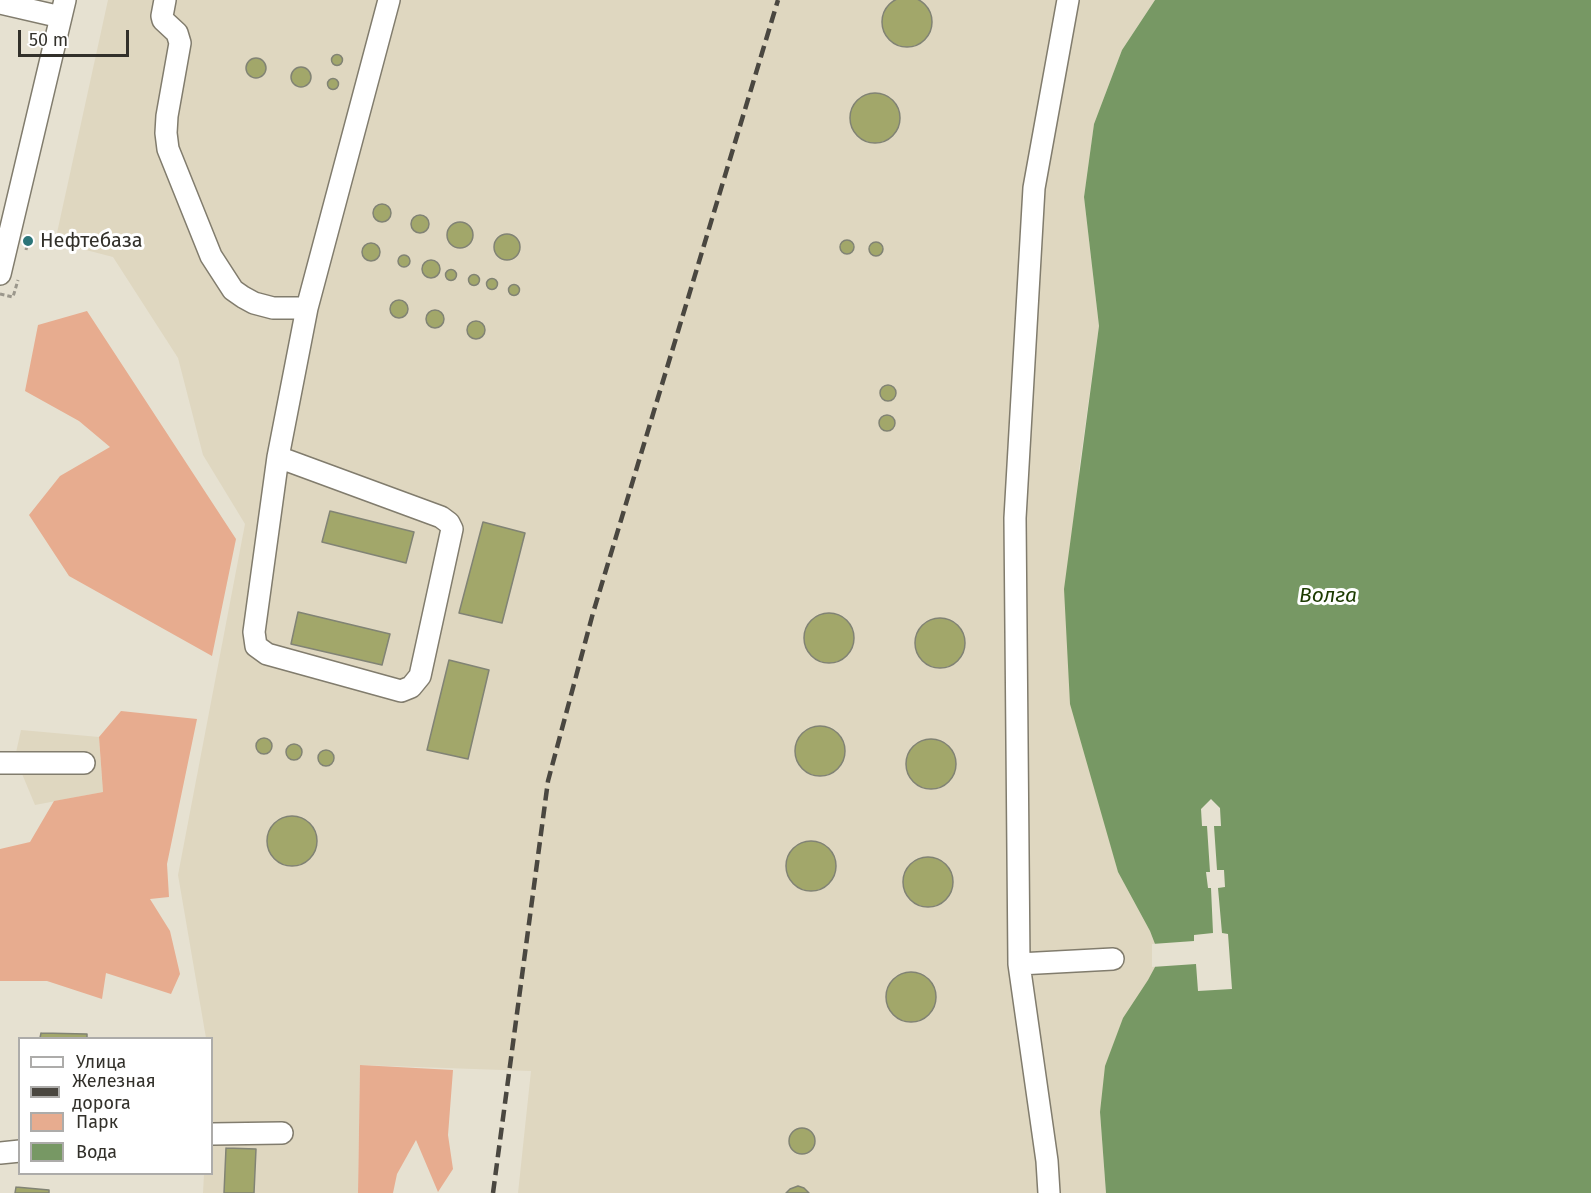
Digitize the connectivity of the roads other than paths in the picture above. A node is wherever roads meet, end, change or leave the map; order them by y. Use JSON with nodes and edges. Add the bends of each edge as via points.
{"nodes":[{"id":1,"x":165,"y":0,"type":"edge"},
{"id":2,"x":389,"y":0,"type":"edge"},
{"id":3,"x":1063,"y":1,"type":"edge"},
{"id":4,"x":0,"y":3,"type":"edge"},
{"id":5,"x":63,"y":8,"type":"edge"},
{"id":6,"x":0,"y":274,"type":"edge"},
{"id":7,"x":307,"y":308,"type":"junction"},
{"id":8,"x":278,"y":457,"type":"junction"},
{"id":9,"x":0,"y":763,"type":"edge"},
{"id":10,"x":84,"y":763,"type":"dead end"},
{"id":11,"x":1113,"y":959,"type":"dead end"},
{"id":12,"x":1019,"y":964,"type":"junction"},
{"id":13,"x":282,"y":1133,"type":"dead end"},
{"id":14,"x":213,"y":1134,"type":"edge"},
{"id":15,"x":18,"y":1151,"type":"edge"},
{"id":16,"x":0,"y":1153,"type":"edge"},
{"id":17,"x":1050,"y":1193,"type":"edge"}],
"edges":[{"from":1,"to":7,"type":"street","via":[[163,20],[177,33],[180,43],[167,117],[168,149],[211,256],[233,290],[254,303],[273,308]]},
{"from":2,"to":7,"type":"street"},
{"from":3,"to":12,"type":"street","via":[[1034,188],[1015,518]]},
{"from":4,"to":5,"type":"street"},
{"from":5,"to":6,"type":"street"},
{"from":7,"to":8,"type":"street"},
{"from":8,"to":8,"type":"street","via":[[449,523],[452,529],[420,676],[411,687],[402,691],[390,688],[267,654],[256,646],[254,632]]},
{"from":9,"to":10,"type":"street"},
{"from":11,"to":12,"type":"street"},
{"from":12,"to":17,"type":"street"},
{"from":13,"to":14,"type":"street"},
{"from":15,"to":16,"type":"street"}]}
